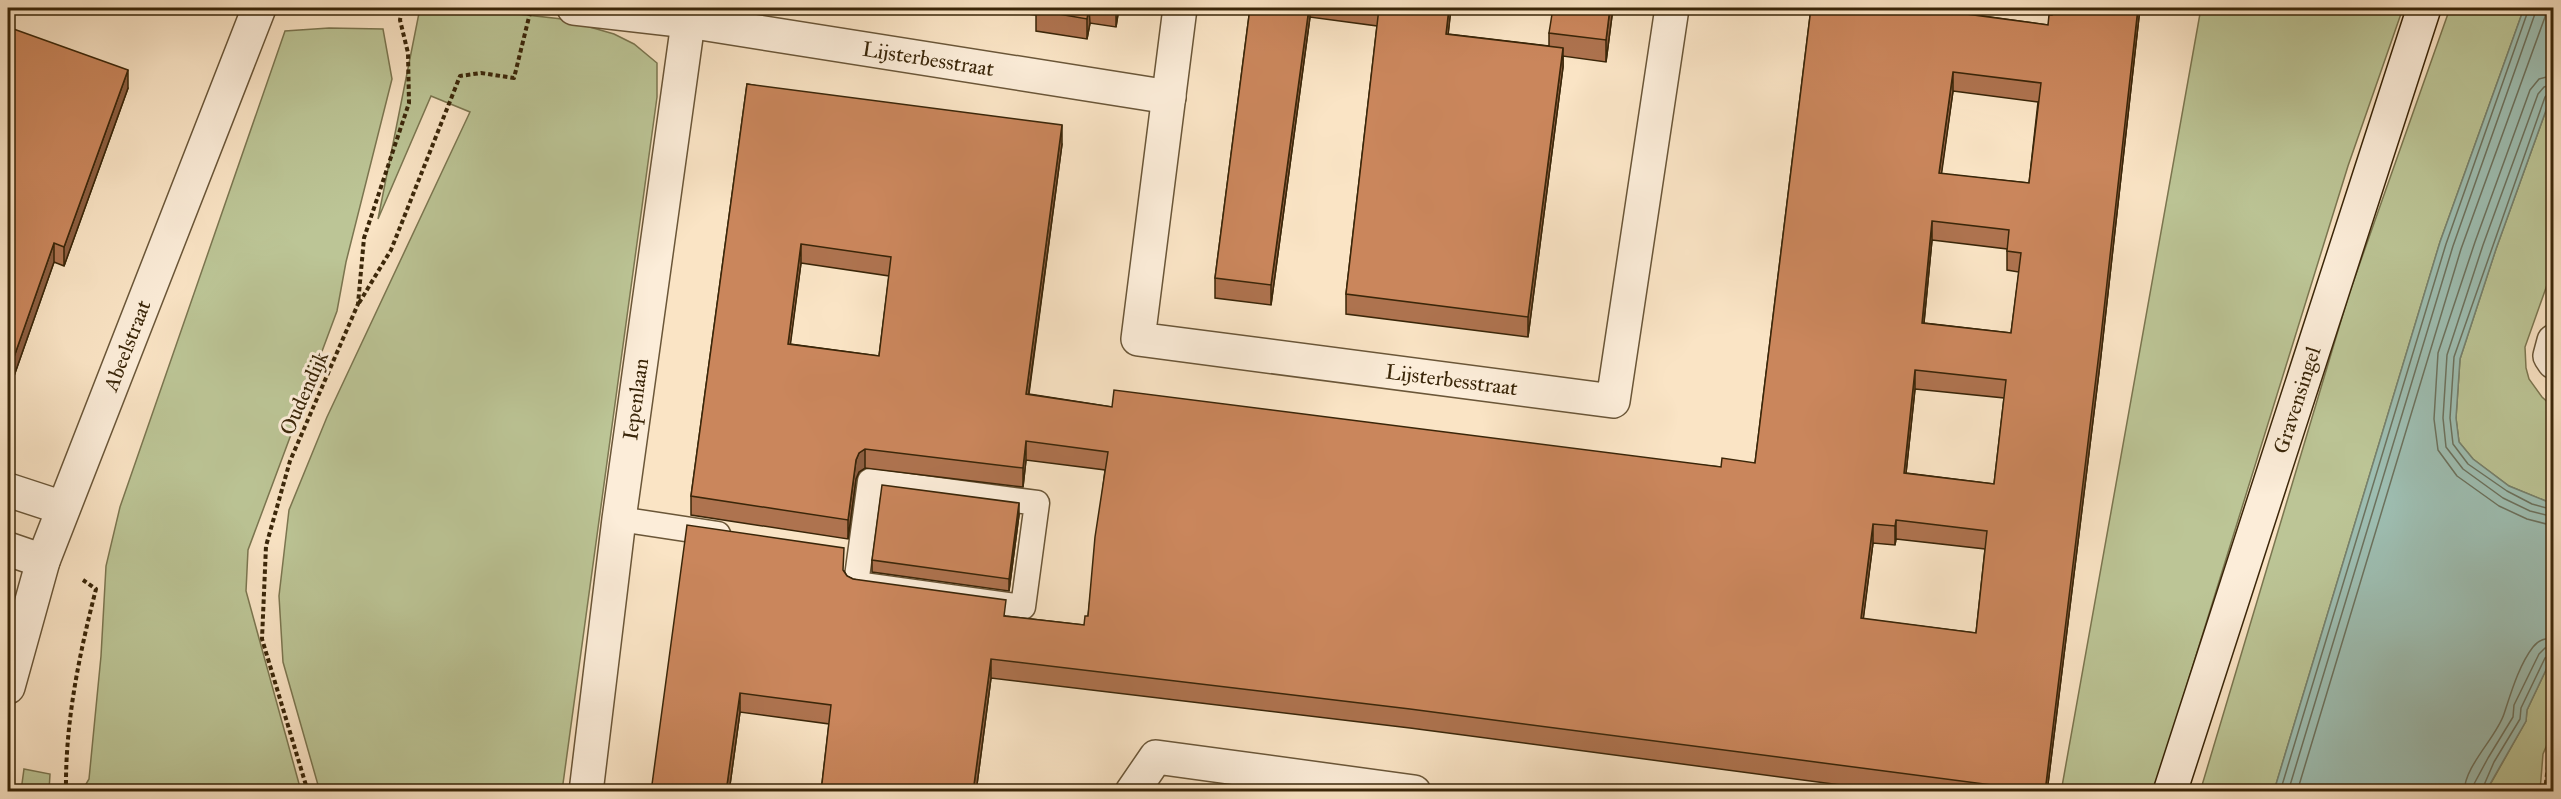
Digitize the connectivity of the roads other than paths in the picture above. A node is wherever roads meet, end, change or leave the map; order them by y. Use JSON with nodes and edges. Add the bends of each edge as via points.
{"nodes":[{"id":1,"x":259,"y":8,"type":"edge"},
{"id":2,"x":574,"y":8,"type":"edge"},
{"id":3,"x":1179,"y":8,"type":"edge"},
{"id":4,"x":1672,"y":8,"type":"edge"},
{"id":5,"x":2424,"y":8,"type":"edge"},
{"id":6,"x":689,"y":14,"type":"edge"},
{"id":7,"x":1169,"y":97,"type":"junction"},
{"id":8,"x":8,"y":490,"type":"edge"},
{"id":9,"x":63,"y":508,"type":"junction"},
{"id":10,"x":619,"y":519,"type":"junction"},
{"id":11,"x":746,"y":538,"type":"edge"},
{"id":12,"x":8,"y":549,"type":"edge"},
{"id":13,"x":849,"y":553,"type":"joint"},
{"id":14,"x":43,"y":561,"type":"junction"},
{"id":15,"x":8,"y":687,"type":"edge"},
{"id":16,"x":586,"y":792,"type":"edge"},
{"id":17,"x":1132,"y":792,"type":"edge"},
{"id":18,"x":1414,"y":792,"type":"edge"},
{"id":19,"x":2170,"y":792,"type":"edge"}],
"edges":[{"from":1,"to":9,"type":"street","name":"Abeelstraat"},
{"from":2,"to":6,"type":"street"},
{"from":3,"to":7,"type":"street","name":"Lijsterbesstraat"},
{"from":4,"to":7,"type":"street","name":"Lijsterbesstraat","via":[[1613,401],[1138,339]]},
{"from":5,"to":19,"type":"street","name":"Gravensingel"},
{"from":6,"to":7,"type":"street","name":"Lijsterbesstraat"},
{"from":6,"to":10,"type":"street","name":"Iepenlaan"},
{"from":8,"to":9,"type":"street"},
{"from":9,"to":14,"type":"street","name":"Abeelstraat"},
{"from":10,"to":11,"type":"lane"},
{"from":10,"to":16,"type":"street","name":"Iepenlaan"},
{"from":12,"to":14,"type":"street"},
{"from":13,"to":13,"type":"lane","via":[[870,481],[1037,504],[1023,607],[856,584]]},
{"from":14,"to":15,"type":"street","name":"Abeelstraat"},
{"from":17,"to":18,"type":"street","via":[[1156,757]]}]}
